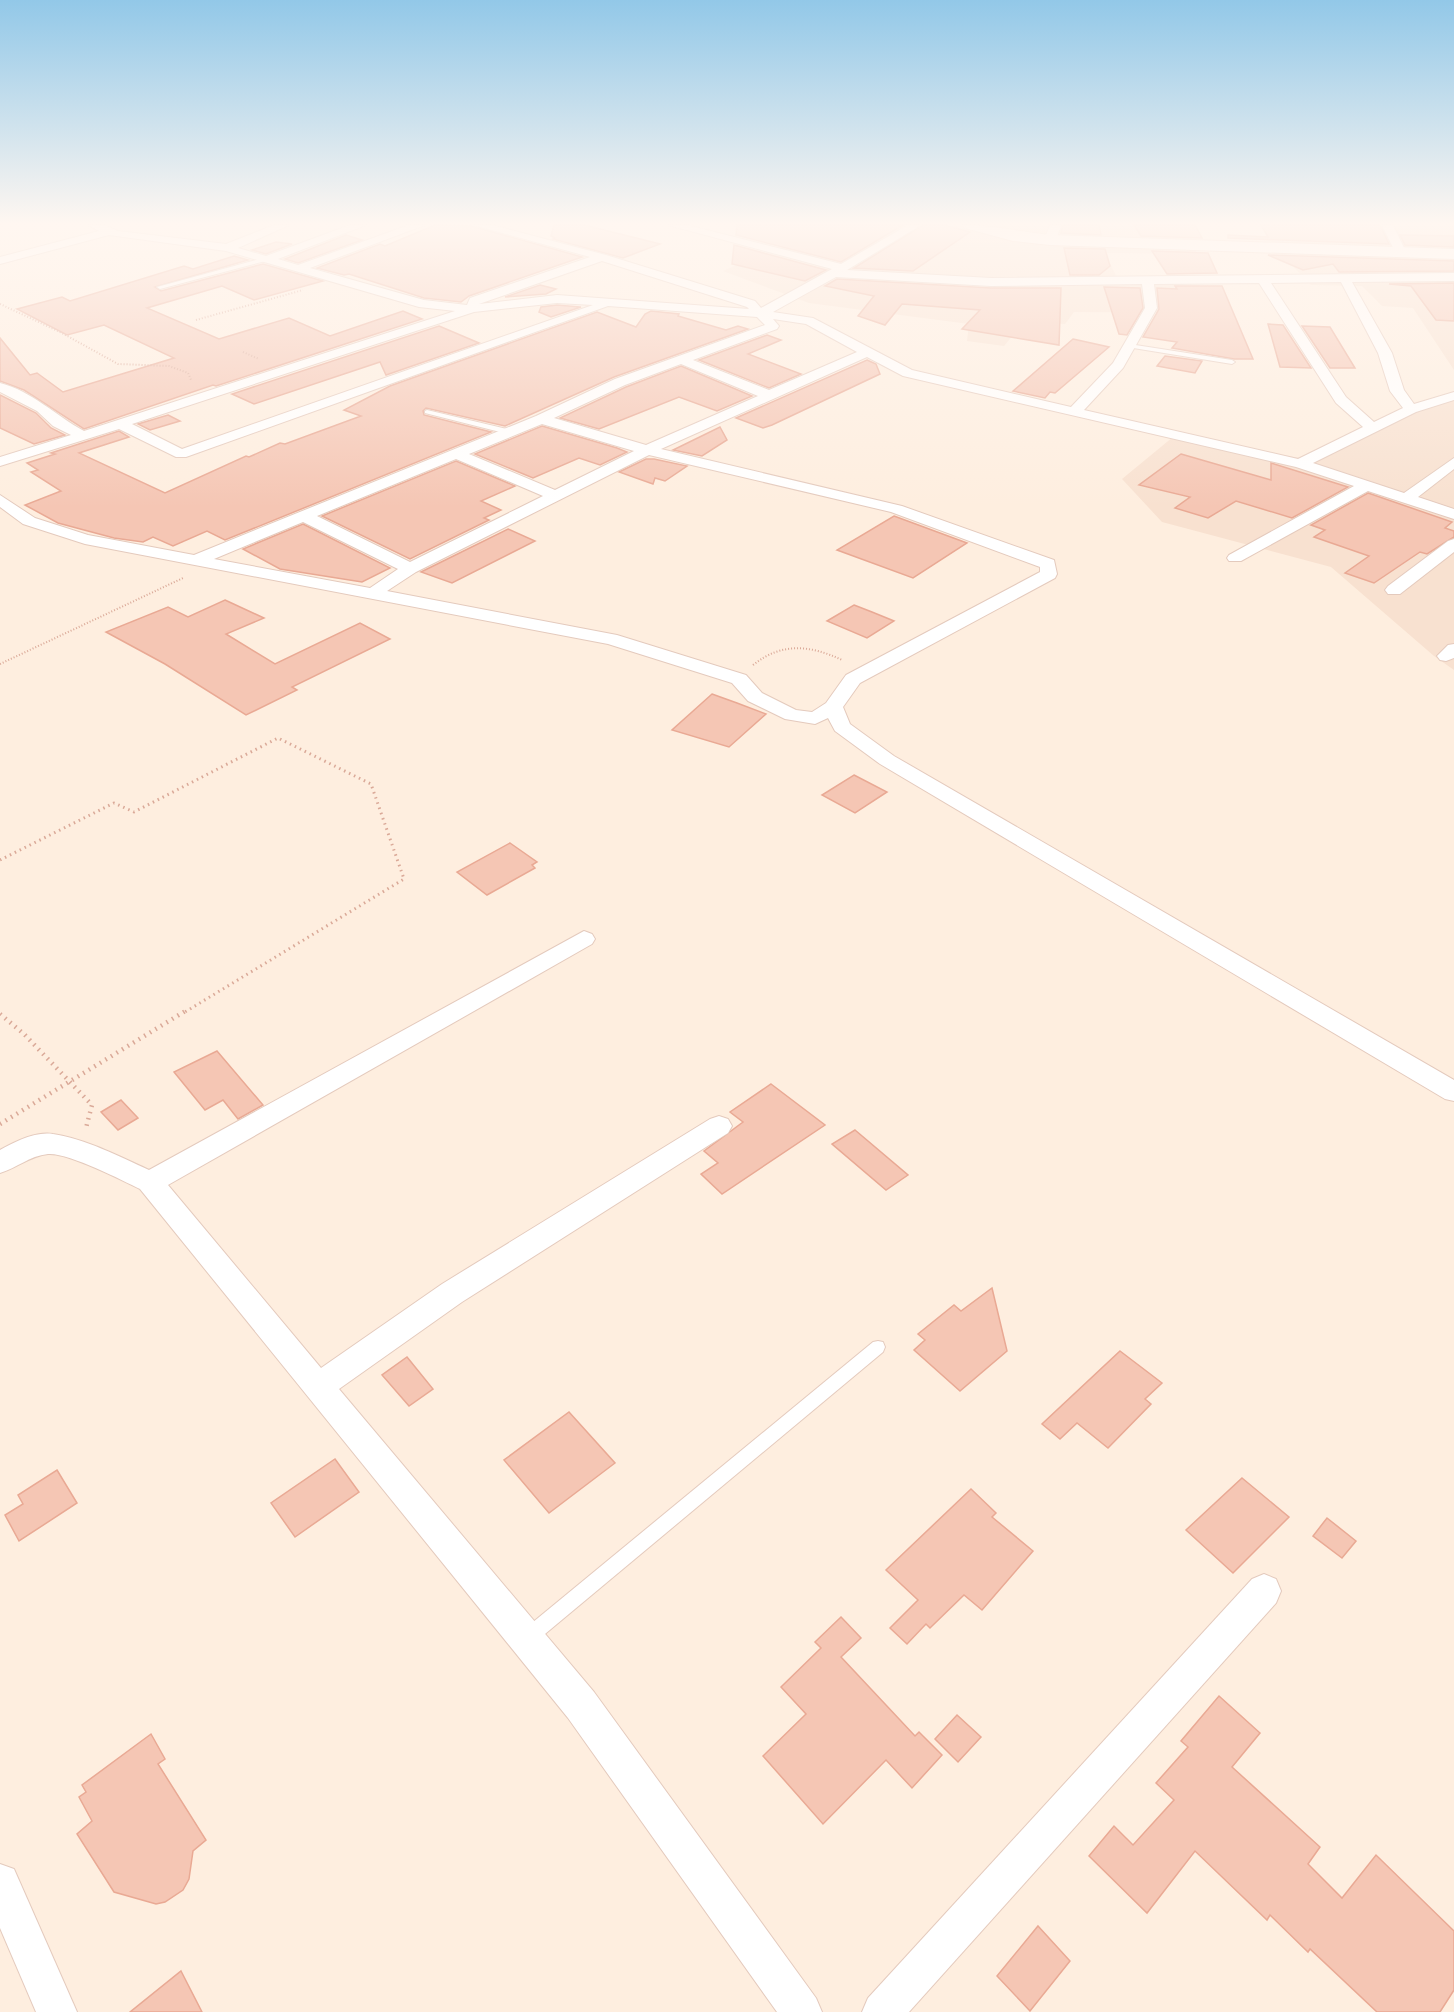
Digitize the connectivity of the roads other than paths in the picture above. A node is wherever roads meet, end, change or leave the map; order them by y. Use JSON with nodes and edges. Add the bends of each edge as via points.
{"nodes":[{"id":1,"x":442,"y":319,"type":"edge"},
{"id":2,"x":564,"y":319,"type":"edge"},
{"id":3,"x":765,"y":319,"type":"edge"},
{"id":4,"x":796,"y":319,"type":"edge"},
{"id":5,"x":1145,"y":319,"type":"edge"},
{"id":6,"x":1289,"y":319,"type":"edge"},
{"id":7,"x":1367,"y":319,"type":"edge"},
{"id":8,"x":1129,"y":345,"type":"junction"},
{"id":9,"x":867,"y":352,"type":"junction"},
{"id":10,"x":683,"y":360,"type":"junction"},
{"id":11,"x":1232,"y":362,"type":"dead end"},
{"id":12,"x":0,"y":387,"type":"edge"},
{"id":13,"x":771,"y":396,"type":"junction"},
{"id":14,"x":1454,"y":396,"type":"edge"},
{"id":15,"x":1411,"y":409,"type":"junction"},
{"id":16,"x":427,"y":412,"type":"dead end"},
{"id":17,"x":1074,"y":412,"type":"junction"},
{"id":18,"x":541,"y":419,"type":"junction"},
{"id":19,"x":118,"y":423,"type":"junction"},
{"id":20,"x":1371,"y":428,"type":"junction"},
{"id":21,"x":508,"y":432,"type":"junction"},
{"id":22,"x":80,"y":434,"type":"junction"},
{"id":23,"x":647,"y":450,"type":"junction"},
{"id":24,"x":455,"y":453,"type":"junction"},
{"id":25,"x":0,"y":462,"type":"edge"},
{"id":26,"x":1454,"y":462,"type":"edge"},
{"id":27,"x":1300,"y":464,"type":"junction"},
{"id":28,"x":1366,"y":486,"type":"junction"},
{"id":29,"x":556,"y":496,"type":"junction"},
{"id":30,"x":0,"y":500,"type":"edge"},
{"id":31,"x":1406,"y":500,"type":"junction"},
{"id":32,"x":1454,"y":514,"type":"edge"},
{"id":33,"x":306,"y":517,"type":"junction"},
{"id":34,"x":1454,"y":544,"type":"edge"},
{"id":35,"x":1235,"y":558,"type":"dead end"},
{"id":36,"x":196,"y":560,"type":"junction"},
{"id":37,"x":410,"y":568,"type":"junction"},
{"id":38,"x":1394,"y":590,"type":"dead end"},
{"id":39,"x":372,"y":594,"type":"junction"},
{"id":40,"x":833,"y":707,"type":"junction"},
{"id":41,"x":584,"y":939,"type":"dead end"},
{"id":42,"x":1454,"y":1092,"type":"edge"},
{"id":43,"x":719,"y":1126,"type":"dead end"},
{"id":44,"x":0,"y":1163,"type":"edge"},
{"id":45,"x":150,"y":1182,"type":"junction"},
{"id":46,"x":878,"y":1347,"type":"dead end"},
{"id":47,"x":319,"y":1386,"type":"junction"},
{"id":48,"x":1264,"y":1591,"type":"dead end"},
{"id":49,"x":526,"y":1638,"type":"junction"},
{"id":50,"x":0,"y":1883,"type":"edge"},
{"id":51,"x":57,"y":2012,"type":"edge"},
{"id":52,"x":802,"y":2012,"type":"edge"},
{"id":53,"x":882,"y":2012,"type":"edge"}],
"edges":[{"from":1,"to":19,"type":"street"},
{"from":2,"to":19,"type":"street","via":[[181,454]]},
{"from":3,"to":10,"type":"street","via":[[773,326]]},
{"from":4,"to":9,"type":"street","via":[[809,321]]},
{"from":5,"to":8,"type":"street"},
{"from":6,"to":20,"type":"street","via":[[1341,400]]},
{"from":7,"to":15,"type":"street","via":[[1385,353],[1397,391]]},
{"from":8,"to":11,"type":"lane"},
{"from":8,"to":17,"type":"street","via":[[1118,365]]},
{"from":9,"to":13,"type":"street"},
{"from":9,"to":17,"type":"street","via":[[908,373]]},
{"from":10,"to":13,"type":"street"},
{"from":10,"to":18,"type":"street","via":[[620,382]]},
{"from":12,"to":22,"type":"street","via":[[42,408],[58,423]]},
{"from":13,"to":23,"type":"street"},
{"from":14,"to":15,"type":"street"},
{"from":15,"to":20,"type":"street"},
{"from":16,"to":21,"type":"lane"},
{"from":17,"to":27,"type":"street"},
{"from":18,"to":21,"type":"street"},
{"from":18,"to":23,"type":"street"},
{"from":19,"to":22,"type":"street"},
{"from":20,"to":27,"type":"street"},
{"from":21,"to":24,"type":"street"},
{"from":22,"to":25,"type":"street"},
{"from":23,"to":29,"type":"street"},
{"from":23,"to":40,"type":"street","via":[[896,509],[1048,564],[1049,574],[853,679]]},
{"from":24,"to":29,"type":"street"},
{"from":24,"to":33,"type":"street"},
{"from":26,"to":31,"type":"street"},
{"from":27,"to":28,"type":"street"},
{"from":28,"to":31,"type":"street"},
{"from":28,"to":35,"type":"street"},
{"from":29,"to":37,"type":"street"},
{"from":30,"to":36,"type":"street","via":[[29,521],[85,539]]},
{"from":31,"to":32,"type":"street"},
{"from":33,"to":36,"type":"street"},
{"from":33,"to":37,"type":"street"},
{"from":34,"to":38,"type":"street"},
{"from":36,"to":39,"type":"street"},
{"from":37,"to":39,"type":"street"},
{"from":39,"to":40,"type":"street","via":[[611,639],[739,679],[755,697],[792,715],[815,718]]},
{"from":40,"to":42,"type":"street","via":[[842,727],[887,760]]},
{"from":41,"to":45,"type":"street"},
{"from":43,"to":47,"type":"street","via":[[452,1293]]},
{"from":44,"to":45,"type":"street","via":[[23,1149],[51,1143],[110,1163]]},
{"from":45,"to":47,"type":"street"},
{"from":46,"to":49,"type":"lane"},
{"from":47,"to":49,"type":"street"},
{"from":48,"to":53,"type":"street"},
{"from":49,"to":52,"type":"street","via":[[581,1705]]},
{"from":50,"to":51,"type":"street"}]}
